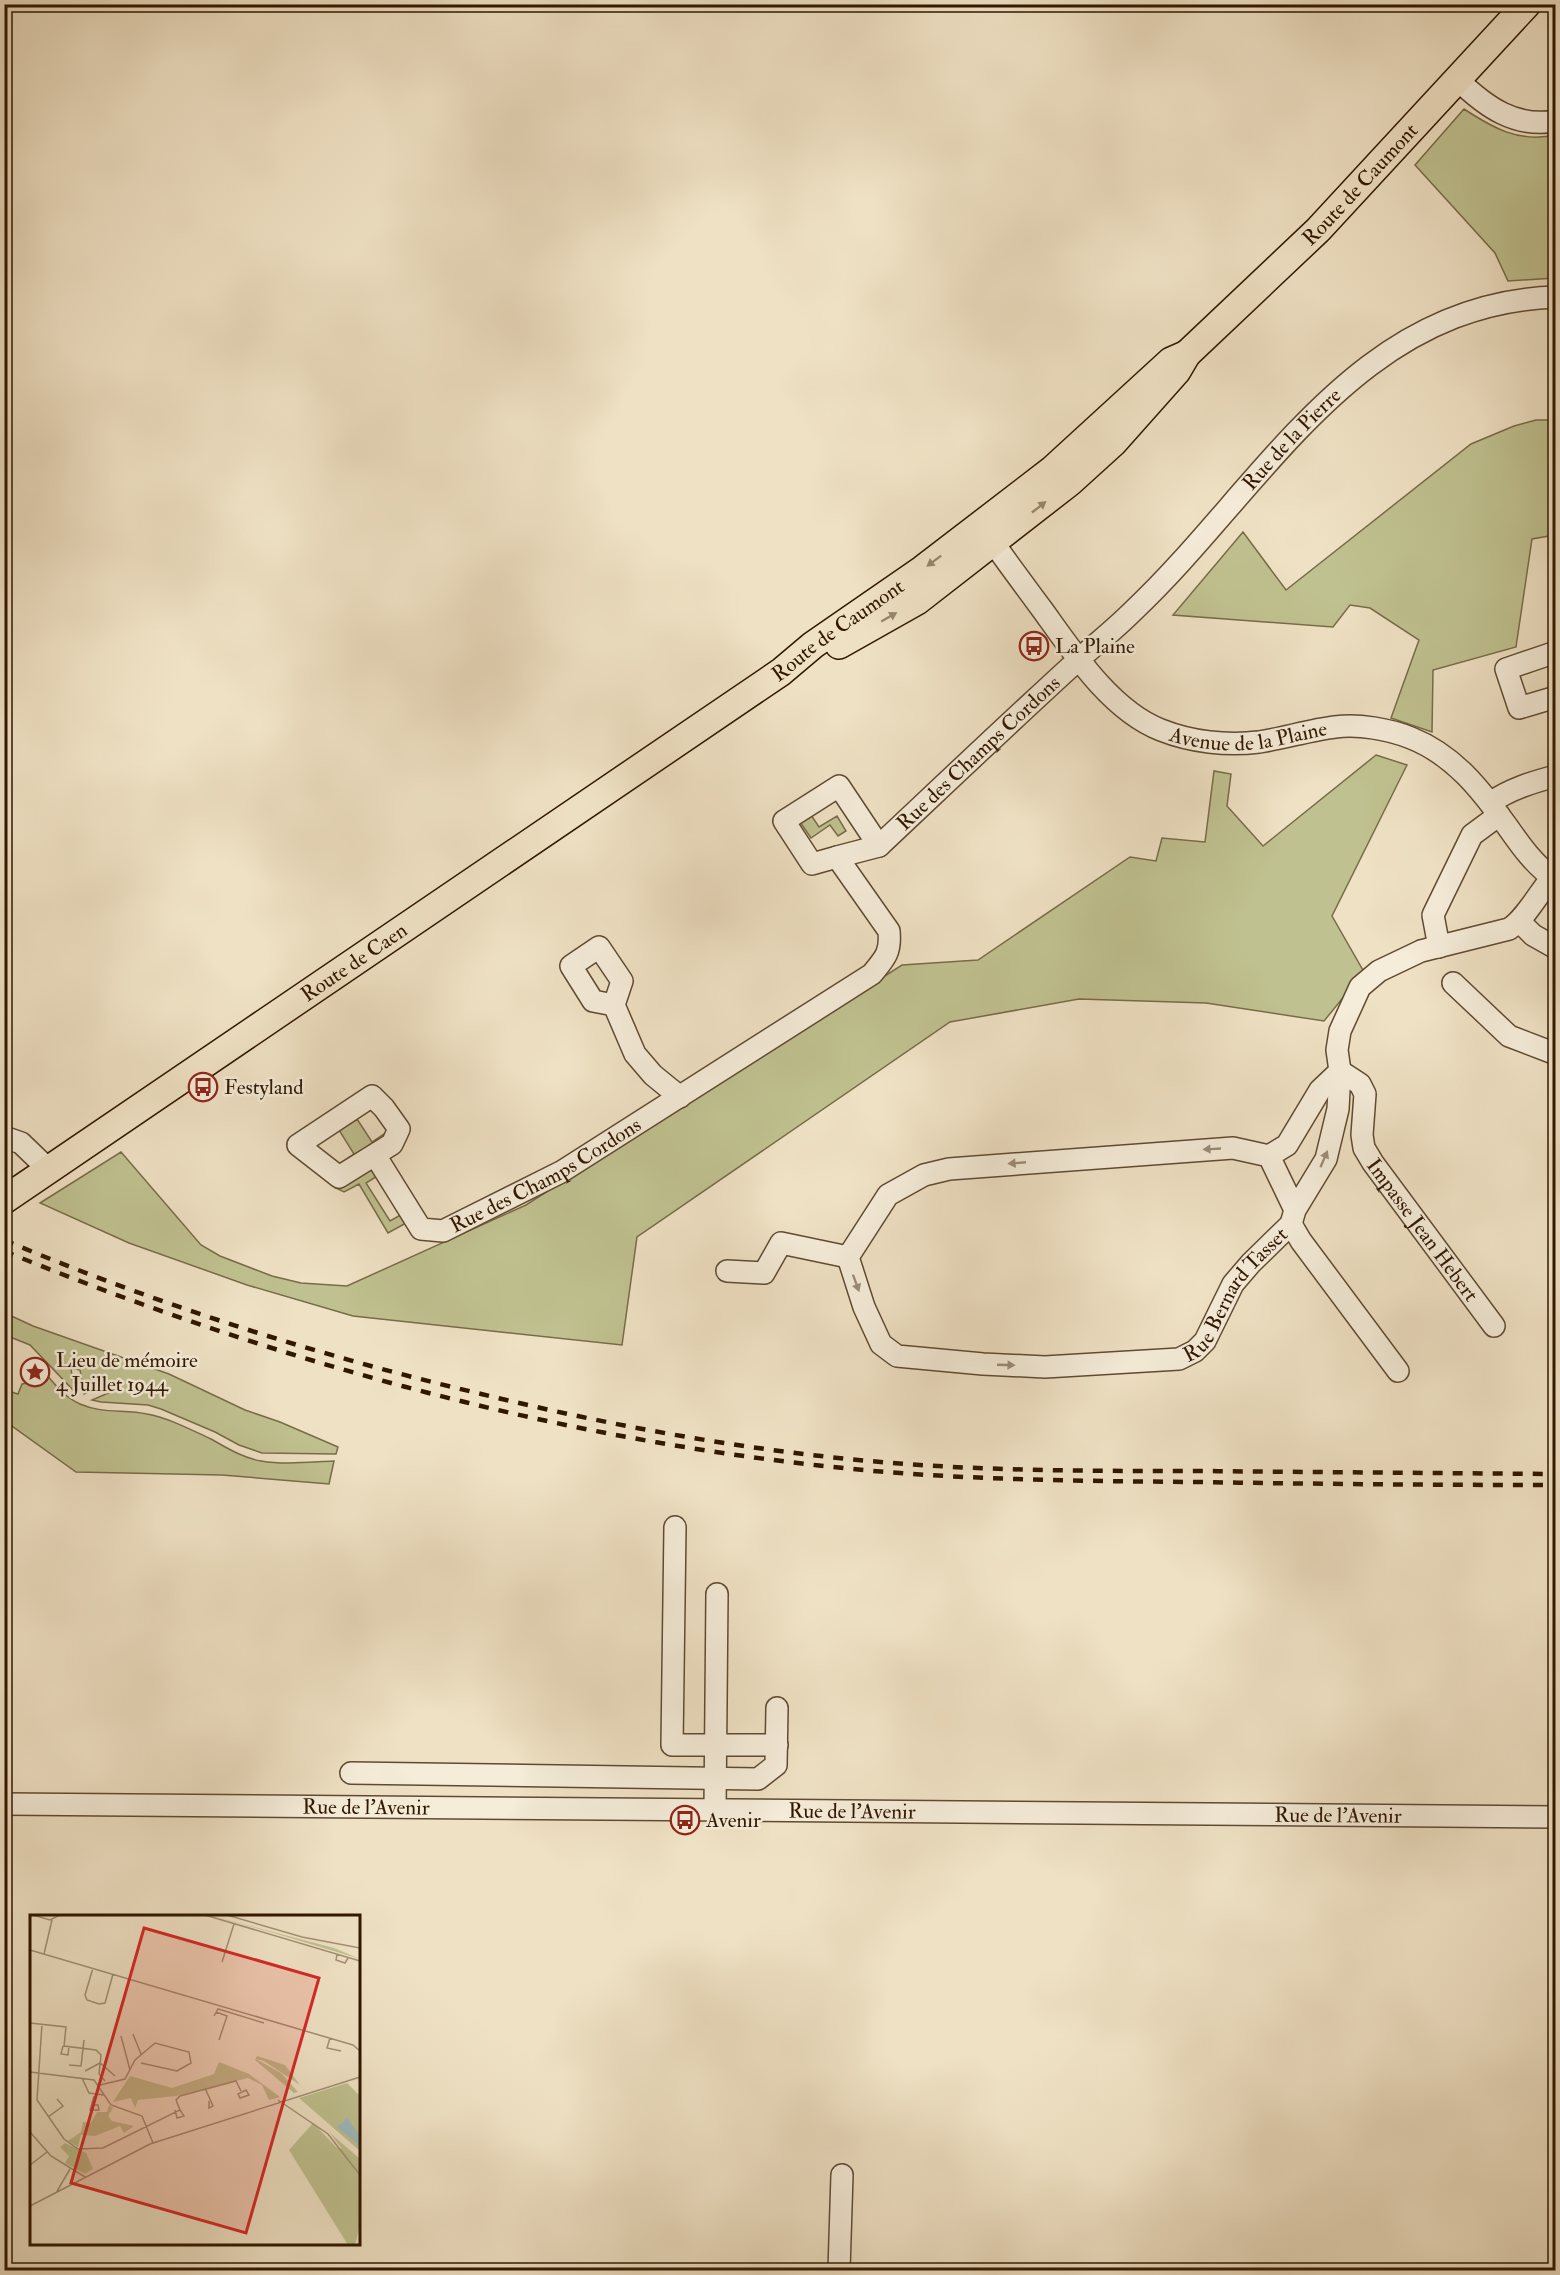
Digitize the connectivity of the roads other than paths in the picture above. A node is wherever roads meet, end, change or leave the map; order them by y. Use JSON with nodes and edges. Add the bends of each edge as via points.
{"nodes":[{"id":1,"x":1527,"y":4,"type":"edge"},
{"id":2,"x":1458,"y":80,"type":"junction"},
{"id":3,"x":1556,"y":122,"type":"edge"},
{"id":4,"x":1556,"y":297,"type":"edge"},
{"id":5,"x":987,"y":534,"type":"junction"},
{"id":6,"x":1556,"y":652,"type":"edge"},
{"id":7,"x":1078,"y":660,"type":"junction"},
{"id":8,"x":1556,"y":697,"type":"edge"},
{"id":9,"x":703,"y":726,"type":"joint"},
{"id":10,"x":1556,"y":776,"type":"edge"},
{"id":11,"x":1495,"y":809,"type":"junction"},
{"id":12,"x":879,"y":846,"type":"junction"},
{"id":13,"x":837,"y":857,"type":"junction"},
{"id":14,"x":1551,"y":871,"type":"edge"},
{"id":15,"x":1520,"y":922,"type":"junction"},
{"id":16,"x":1439,"y":947,"type":"junction"},
{"id":17,"x":1556,"y":948,"type":"edge"},
{"id":18,"x":1453,"y":983,"type":"dead end"},
{"id":19,"x":614,"y":1005,"type":"dead end"},
{"id":20,"x":1556,"y":1054,"type":"edge"},
{"id":21,"x":1340,"y":1071,"type":"junction"},
{"id":22,"x":680,"y":1097,"type":"junction"},
{"id":23,"x":4,"y":1137,"type":"edge"},
{"id":24,"x":375,"y":1155,"type":"dead end"},
{"id":25,"x":1269,"y":1156,"type":"junction"},
{"id":26,"x":49,"y":1170,"type":"junction"},
{"id":27,"x":4,"y":1200,"type":"edge"},
{"id":28,"x":1293,"y":1217,"type":"junction"},
{"id":29,"x":848,"y":1257,"type":"junction"},
{"id":30,"x":727,"y":1271,"type":"dead end"},
{"id":31,"x":1494,"y":1326,"type":"dead end"},
{"id":32,"x":1398,"y":1371,"type":"dead end"},
{"id":33,"x":675,"y":1527,"type":"dead end"},
{"id":34,"x":717,"y":1594,"type":"dead end"},
{"id":35,"x":777,"y":1708,"type":"dead end"},
{"id":36,"x":716,"y":1745,"type":"junction"},
{"id":37,"x":777,"y":1745,"type":"junction"},
{"id":38,"x":351,"y":1773,"type":"dead end"},
{"id":39,"x":716,"y":1779,"type":"junction"},
{"id":40,"x":4,"y":1804,"type":"edge"},
{"id":41,"x":716,"y":1809,"type":"junction"},
{"id":42,"x":1556,"y":1817,"type":"edge"},
{"id":43,"x":842,"y":2175,"type":"dead end"},
{"id":44,"x":839,"y":2271,"type":"edge"}],
"edges":[{"from":1,"to":2,"type":"main road","name":"Route de Caumont"},
{"from":2,"to":3,"type":"street","via":[[1479,100],[1508,117],[1536,123]]},
{"from":2,"to":5,"type":"main road","name":"Route de Caumont","via":[[1318,230],[1187,354],[1171,361],[1052,470]]},
{"from":4,"to":7,"type":"street","name":"Rue de la Pierre","via":[[1522,298],[1461,314],[1436,324],[1377,360],[1300,426],[1161,583]]},
{"from":5,"to":7,"type":"street","name":"Avenue de la Plaine"},
{"from":5,"to":9,"type":"main road","name":"Route de Caumont","via":[[923,569]]},
{"from":6,"to":8,"type":"street","via":[[1506,669],[1519,708]]},
{"from":7,"to":11,"type":"street","name":"Avenue de la Plaine","via":[[1136,716],[1187,739],[1258,742],[1335,727],[1355,727],[1413,739],[1458,766]]},
{"from":7,"to":12,"type":"street","name":"Rue des Champs Cordons"},
{"from":9,"to":26,"type":"main road","name":"Route de Caen"},
{"from":10,"to":11,"type":"street","via":[[1501,795]]},
{"from":11,"to":14,"type":"street","name":"Avenue de la Plaine","via":[[1527,854]]},
{"from":11,"to":16,"type":"street","via":[[1472,835],[1433,915]]},
{"from":12,"to":13,"type":"street","name":"Rue des Champs Cordons"},
{"from":12,"to":13,"type":"street","name":"Rue des Champs Cordons","via":[[839,786],[784,821],[812,864]]},
{"from":13,"to":22,"type":"street","name":"Rue des Champs Cordons","via":[[889,932],[891,946],[885,957],[872,974]]},
{"from":14,"to":15,"type":"street"},
{"from":15,"to":16,"type":"street","via":[[1493,934]]},
{"from":15,"to":17,"type":"street"},
{"from":16,"to":21,"type":"street","via":[[1379,971],[1360,987],[1340,1031]]},
{"from":18,"to":20,"type":"street","via":[[1509,1036]]},
{"from":19,"to":22,"type":"street","via":[[635,1054]]},
{"from":21,"to":25,"type":"street","via":[[1320,1090],[1287,1145]]},
{"from":28,"to":21,"type":"street","one_way":true,"via":[[1326,1158],[1338,1108]]},
{"from":21,"to":31,"type":"street","name":"Impasse Jean Hebert","via":[[1360,1084],[1365,1094],[1362,1135],[1373,1163]]},
{"from":22,"to":24,"type":"street","name":"Rue des Champs Cordons","via":[[561,1172],[443,1231],[421,1229]]},
{"from":23,"to":26,"type":"street","via":[[21,1143]]},
{"from":25,"to":28,"type":"street","name":"Rue Bernard Tasset"},
{"from":25,"to":29,"type":"street","one_way":true,"via":[[1233,1148],[949,1168],[924,1175],[888,1195]]},
{"from":26,"to":27,"type":"main road","name":"Route de Caen"},
{"from":29,"to":28,"type":"street","name":"Rue Bernard Tasset","one_way":true,"via":[[881,1344],[897,1356],[1045,1367],[1179,1359],[1205,1341],[1233,1284]]},
{"from":28,"to":32,"type":"street","via":[[1301,1241]]},
{"from":29,"to":30,"type":"street","via":[[781,1243],[764,1273]]},
{"from":33,"to":36,"type":"street","via":[[672,1745]]},
{"from":34,"to":36,"type":"street"},
{"from":35,"to":37,"type":"street"},
{"from":36,"to":37,"type":"street"},
{"from":36,"to":39,"type":"street"},
{"from":37,"to":39,"type":"street","via":[[776,1765],[758,1779]]},
{"from":38,"to":39,"type":"street"},
{"from":39,"to":41,"type":"street"},
{"from":40,"to":41,"type":"street","name":"Rue de l'Avenir"},
{"from":41,"to":42,"type":"street","name":"Rue de l'Avenir"},
{"from":43,"to":44,"type":"street"}]}
